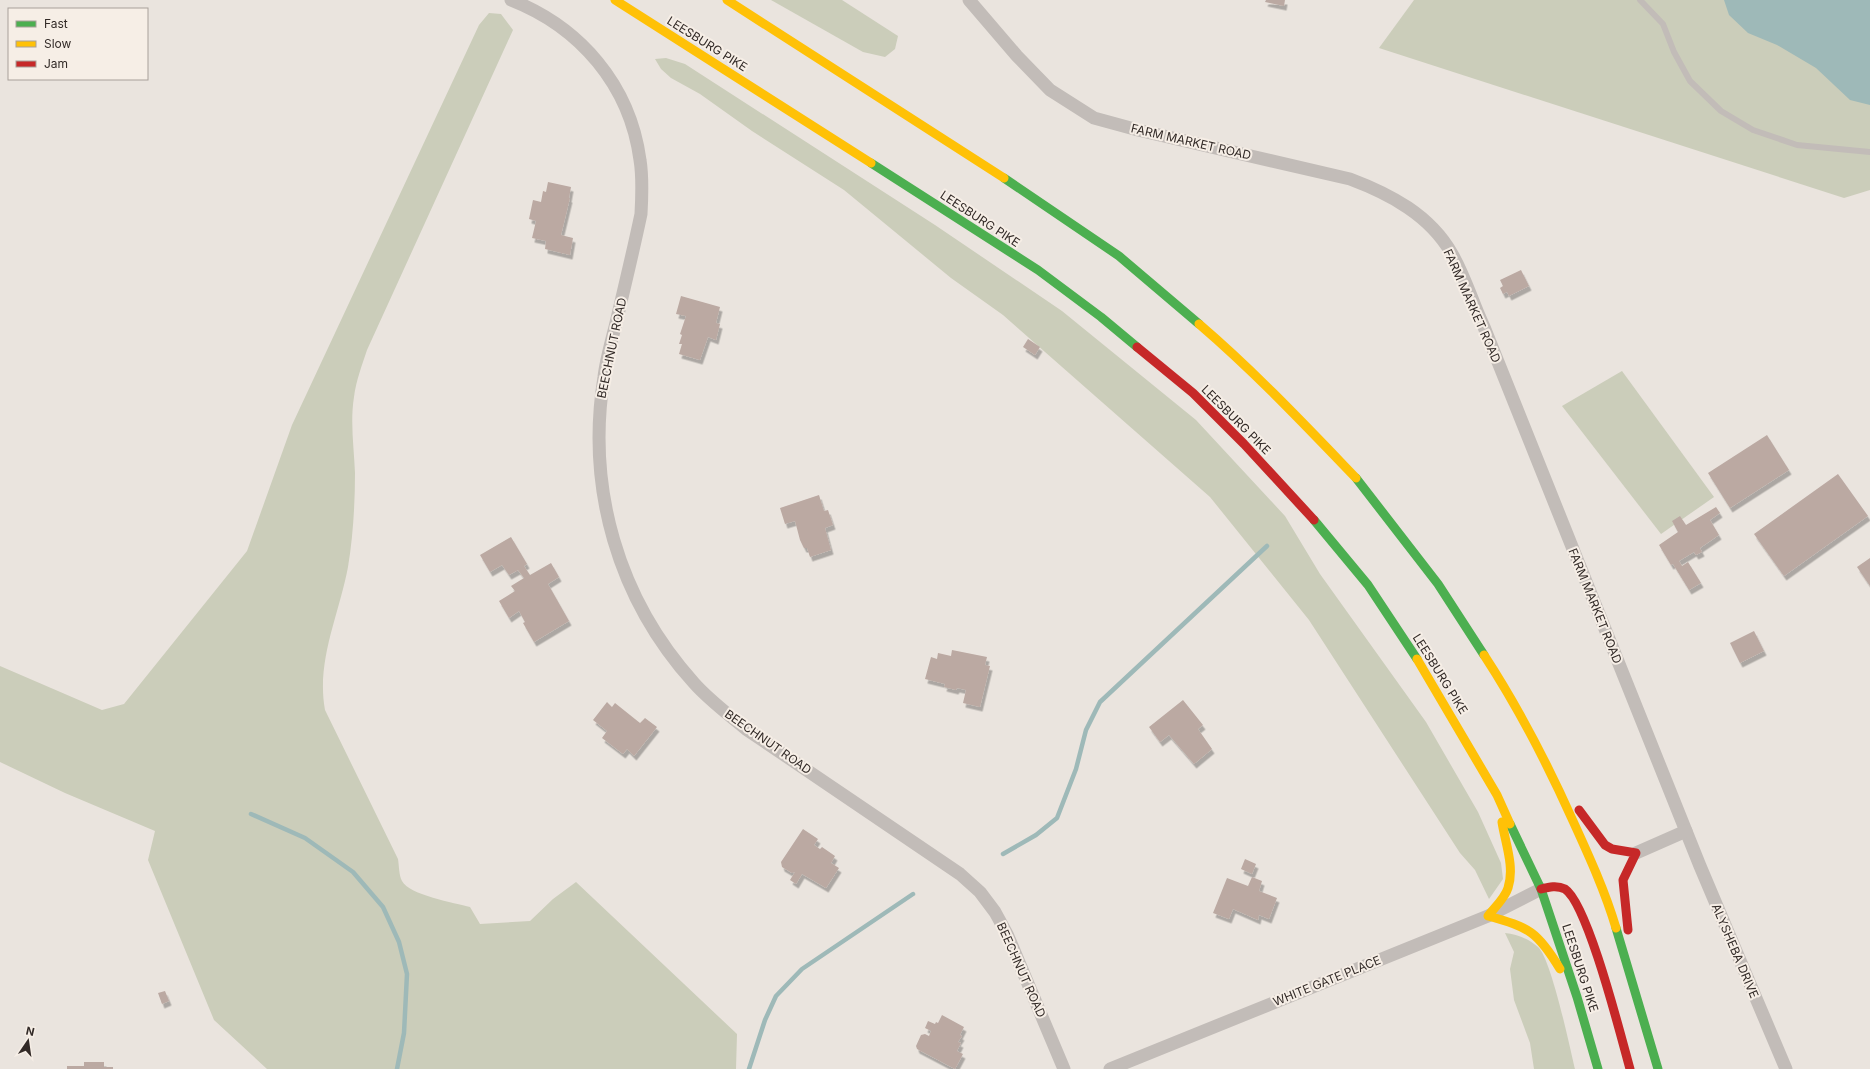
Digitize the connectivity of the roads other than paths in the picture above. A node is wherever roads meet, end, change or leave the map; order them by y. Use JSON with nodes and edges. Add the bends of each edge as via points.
{"nodes":[{"id":1,"x":511,"y":0,"type":"edge"},
{"id":2,"x":615,"y":0,"type":"edge"},
{"id":3,"x":727,"y":0,"type":"edge"},
{"id":4,"x":969,"y":0,"type":"edge"},
{"id":5,"x":1640,"y":0,"type":"edge"},
{"id":6,"x":1870,"y":152,"type":"edge"},
{"id":7,"x":1549,"y":768,"type":"junction"},
{"id":8,"x":1497,"y":795,"type":"junction"},
{"id":9,"x":1686,"y":831,"type":"junction"},
{"id":10,"x":1636,"y":853,"type":"junction"},
{"id":11,"x":1541,"y":889,"type":"junction"},
{"id":12,"x":1488,"y":916,"type":"junction"},
{"id":13,"x":1634,"y":982,"type":"junction"},
{"id":14,"x":1577,"y":997,"type":"junction"},
{"id":15,"x":1064,"y":1069,"type":"edge"},
{"id":16,"x":1110,"y":1069,"type":"edge"},
{"id":17,"x":1598,"y":1069,"type":"edge"},
{"id":18,"x":1630,"y":1069,"type":"edge"},
{"id":19,"x":1658,"y":1069,"type":"edge"},
{"id":20,"x":1786,"y":1069,"type":"edge"}],
"edges":[{"from":1,"to":15,"type":"street","name":"BEECHNUT ROAD","via":[[534,9],[560,26],[595,57],[625,105],[634,130],[640,160],[641,214],[604,376],[598,450],[601,488],[608,525],[631,590],[670,654],[716,705],[746,729],[954,869],[980,892],[1007,934]]},
{"from":2,"to":8,"type":"highway","name":"LEESBURG PIKE","via":[[1038,270],[1102,317],[1192,393],[1293,496],[1368,585],[1428,675]]},
{"from":3,"to":7,"type":"highway","via":[[1016,185],[1119,256],[1234,354],[1282,400],[1362,485],[1433,578],[1501,681]]},
{"from":4,"to":9,"type":"street","name":"FARM MARKET ROAD","via":[[1050,90],[1094,118],[1350,179],[1400,202],[1421,217],[1440,236],[1452,254],[1484,327]]},
{"from":5,"to":6,"type":"lane","via":[[1663,24],[1674,52],[1690,81],[1721,111],[1753,130],[1796,145]]},
{"from":7,"to":10,"type":"highway","via":[[1605,846]]},
{"from":7,"to":13,"type":"highway","via":[[1609,904]]},
{"from":8,"to":11,"type":"highway","name":"LEESBURG PIKE"},
{"from":8,"to":12,"type":"highway","via":[[1510,873],[1504,896]]},
{"from":9,"to":10,"type":"street"},
{"from":9,"to":20,"type":"street","name":"ALYSHEBA DRIVE"},
{"from":10,"to":13,"type":"highway","via":[[1625,873],[1623,889]]},
{"from":11,"to":12,"type":"street","name":"WHITE GATE PLACE"},
{"from":11,"to":14,"type":"highway","name":"LEESBURG PIKE"},
{"from":11,"to":18,"type":"highway","via":[[1560,886],[1575,900],[1603,977]]},
{"from":12,"to":14,"type":"highway","via":[[1524,927],[1536,936],[1546,947]]},
{"from":12,"to":16,"type":"street","name":"WHITE GATE PLACE"},
{"from":13,"to":19,"type":"highway"},
{"from":14,"to":17,"type":"highway","name":"LEESBURG PIKE"}]}
